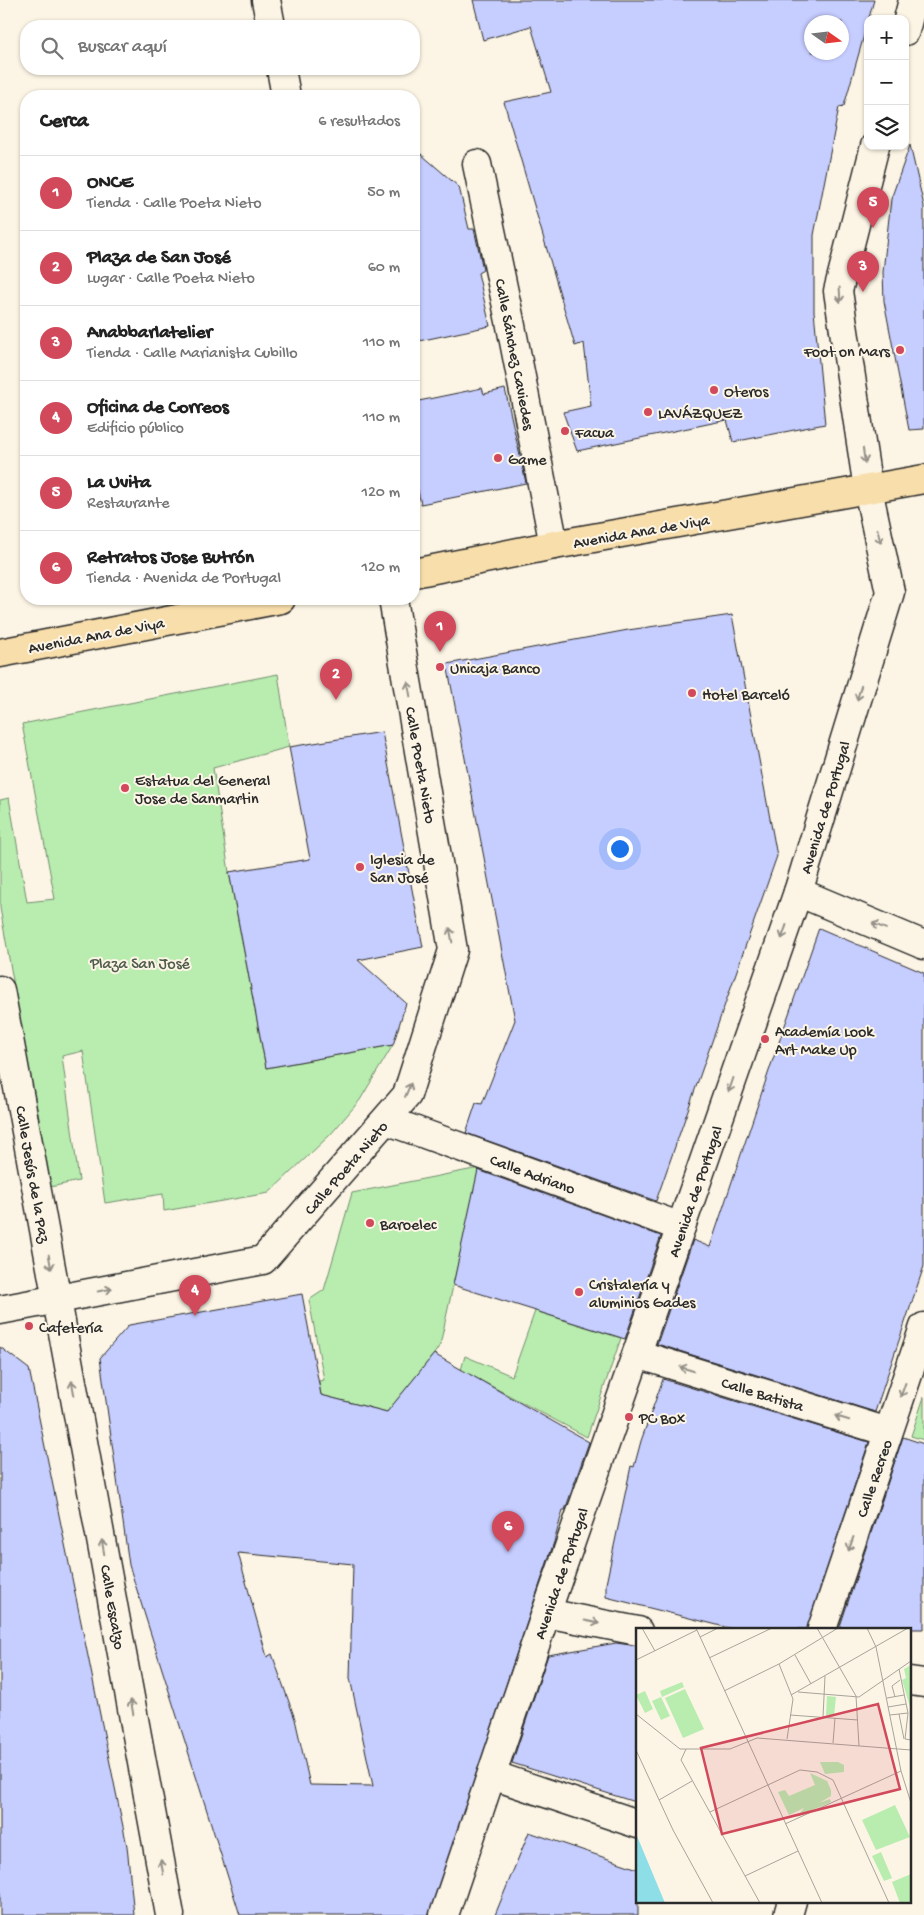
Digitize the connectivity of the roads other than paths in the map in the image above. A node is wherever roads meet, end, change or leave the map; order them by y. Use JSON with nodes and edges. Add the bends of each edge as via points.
{"nodes":[{"id":1,"x":266,"y":0,"type":"edge"},
{"id":2,"x":913,"y":0,"type":"edge"},
{"id":3,"x":909,"y":16,"type":"edge"},
{"id":4,"x":271,"y":20,"type":"edge"},
{"id":5,"x":282,"y":75,"type":"edge"},
{"id":6,"x":285,"y":90,"type":"edge"},
{"id":7,"x":874,"y":150,"type":"edge"},
{"id":8,"x":476,"y":164,"type":"dead end"},
{"id":9,"x":924,"y":479,"type":"edge"},
{"id":10,"x":868,"y":489,"type":"junction"},
{"id":11,"x":554,"y":545,"type":"junction"},
{"id":12,"x":420,"y":572,"type":"edge"},
{"id":13,"x":211,"y":605,"type":"edge"},
{"id":14,"x":395,"y":605,"type":"edge"},
{"id":15,"x":0,"y":653,"type":"edge"},
{"id":16,"x":798,"y":892,"type":"junction"},
{"id":17,"x":924,"y":945,"type":"edge"},
{"id":18,"x":0,"y":990,"type":"edge"},
{"id":19,"x":3,"y":1026,"type":"edge"},
{"id":20,"x":386,"y":1120,"type":"junction"},
{"id":21,"x":681,"y":1227,"type":"junction"},
{"id":22,"x":57,"y":1299,"type":"junction"},
{"id":23,"x":0,"y":1310,"type":"edge"},
{"id":24,"x":924,"y":1327,"type":"edge"},
{"id":25,"x":637,"y":1354,"type":"junction"},
{"id":26,"x":888,"y":1432,"type":"junction"},
{"id":27,"x":546,"y":1613,"type":"junction"},
{"id":28,"x":822,"y":1628,"type":"edge"},
{"id":29,"x":636,"y":1631,"type":"edge"},
{"id":30,"x":492,"y":1775,"type":"junction"},
{"id":31,"x":636,"y":1823,"type":"edge"},
{"id":32,"x":792,"y":1902,"type":"edge"},
{"id":33,"x":170,"y":1915,"type":"edge"},
{"id":34,"x":444,"y":1915,"type":"edge"},
{"id":35,"x":788,"y":1915,"type":"edge"}],
"edges":[{"from":1,"to":4,"type":"street"},
{"from":2,"to":3,"type":"street"},
{"from":5,"to":6,"type":"street"},
{"from":7,"to":10,"type":"street","name":"Avenida de Portugal","one_way":true,"via":[[838,291]]},
{"from":8,"to":11,"type":"street","name":"Calle Sánchez Caviedes"},
{"from":9,"to":10,"type":"main road","name":"Avenida Ana de Viya"},
{"from":10,"to":11,"type":"main road","name":"Avenida Ana de Viya"},
{"from":10,"to":16,"type":"street","name":"Avenida de Portugal","one_way":true,"via":[[890,592]]},
{"from":11,"to":12,"type":"main road","name":"Avenida Ana de Viya"},
{"from":13,"to":15,"type":"main road","name":"Avenida Ana de Viya"},
{"from":20,"to":14,"type":"street","name":"Calle Poeta Nieto","one_way":true,"via":[[407,1095],[453,950]]},
{"from":17,"to":16,"type":"street","one_way":true},
{"from":16,"to":21,"type":"street","name":"Avenida de Portugal","one_way":true},
{"from":18,"to":19,"type":"street","name":"Calle Jesús de la Paz"},
{"from":19,"to":22,"type":"street","name":"Calle Jesús de la Paz","one_way":true},
{"from":20,"to":21,"type":"street","name":"Calle Adriano"},
{"from":22,"to":20,"type":"street","name":"Calle Poeta Nieto","one_way":true,"via":[[263,1260]]},
{"from":21,"to":25,"type":"street","name":"Avenida de Portugal"},
{"from":22,"to":23,"type":"street"},
{"from":33,"to":22,"type":"street","name":"Calle Escalzo","one_way":true},
{"from":24,"to":26,"type":"street","name":"Calle Recreo","one_way":true},
{"from":26,"to":25,"type":"street","name":"Calle Batista","one_way":true},
{"from":25,"to":27,"type":"street","name":"Avenida de Portugal"},
{"from":26,"to":28,"type":"street","name":"Calle Recreo","one_way":true},
{"from":27,"to":29,"type":"street","one_way":true},
{"from":27,"to":30,"type":"street","name":"Avenida de Portugal"},
{"from":30,"to":31,"type":"street"},
{"from":30,"to":34,"type":"street","name":"Avenida de Portugal"},
{"from":32,"to":35,"type":"street"}]}
